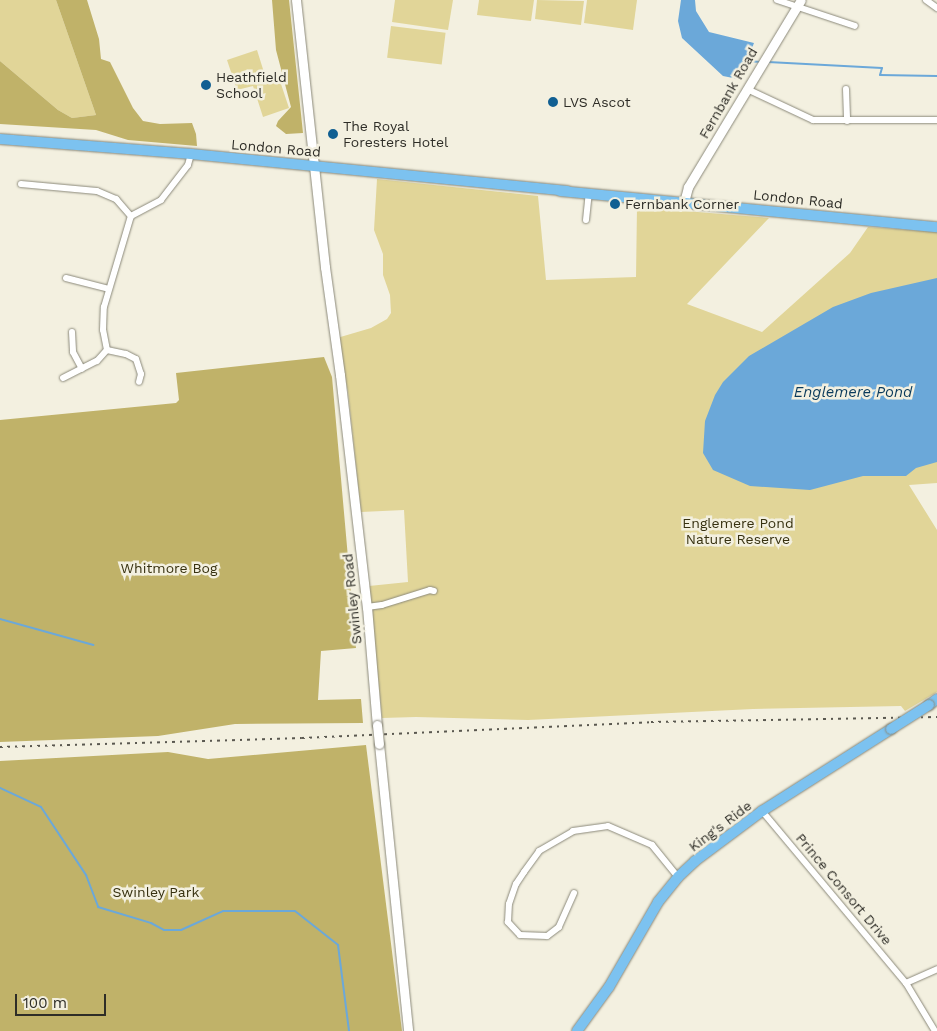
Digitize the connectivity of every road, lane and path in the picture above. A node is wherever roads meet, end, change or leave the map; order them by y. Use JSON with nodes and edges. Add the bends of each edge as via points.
{"nodes":[{"id":1,"x":296,"y":0,"type":"edge"},
{"id":2,"x":777,"y":0,"type":"edge"},
{"id":3,"x":926,"y":0,"type":"edge"},
{"id":4,"x":799,"y":3,"type":"edge"},
{"id":5,"x":937,"y":8,"type":"edge"},
{"id":6,"x":855,"y":26,"type":"dead end"},
{"id":7,"x":747,"y":89,"type":"junction"},
{"id":8,"x":846,"y":89,"type":"dead end"},
{"id":9,"x":937,"y":120,"type":"edge"},
{"id":10,"x":847,"y":121,"type":"junction"},
{"id":11,"x":0,"y":139,"type":"edge"},
{"id":12,"x":191,"y":154,"type":"junction"},
{"id":13,"x":314,"y":165,"type":"junction"},
{"id":14,"x":21,"y":184,"type":"dead end"},
{"id":15,"x":589,"y":194,"type":"junction"},
{"id":16,"x":684,"y":202,"type":"junction"},
{"id":17,"x":132,"y":216,"type":"junction"},
{"id":18,"x":586,"y":220,"type":"dead end"},
{"id":19,"x":937,"y":227,"type":"edge"},
{"id":20,"x":66,"y":278,"type":"dead end"},
{"id":21,"x":109,"y":289,"type":"junction"},
{"id":22,"x":72,"y":332,"type":"dead end"},
{"id":23,"x":107,"y":350,"type":"junction"},
{"id":24,"x":82,"y":369,"type":"junction"},
{"id":25,"x":63,"y":378,"type":"dead end"},
{"id":26,"x":139,"y":382,"type":"dead end"},
{"id":27,"x":434,"y":591,"type":"dead end"},
{"id":28,"x":367,"y":607,"type":"junction"},
{"id":29,"x":933,"y":702,"type":"edge"},
{"id":30,"x":762,"y":811,"type":"junction"},
{"id":31,"x":678,"y":877,"type":"junction"},
{"id":32,"x":574,"y":893,"type":"dead end"},
{"id":33,"x":937,"y":969,"type":"edge"},
{"id":34,"x":906,"y":983,"type":"junction"},
{"id":35,"x":408,"y":1031,"type":"edge"},
{"id":36,"x":577,"y":1031,"type":"edge"},
{"id":37,"x":935,"y":1031,"type":"edge"}],
"edges":[{"from":1,"to":13,"type":"main road","name":"Swinley Road"},
{"from":2,"to":4,"type":"street"},
{"from":3,"to":5,"type":"street"},
{"from":4,"to":6,"type":"street"},
{"from":4,"to":7,"type":"main road","name":"Fernbank Road"},
{"from":7,"to":10,"type":"street","via":[[810,119]]},
{"from":7,"to":16,"type":"main road","name":"Fernbank Road","via":[[688,187]]},
{"from":8,"to":10,"type":"street"},
{"from":9,"to":10,"type":"street"},
{"from":11,"to":12,"type":"main road","name":"London Road"},
{"from":12,"to":13,"type":"main road","name":"London Road"},
{"from":12,"to":17,"type":"street","via":[[188,165],[161,200]]},
{"from":13,"to":15,"type":"main road","name":"London Road"},
{"from":13,"to":28,"type":"main road","name":"Swinley Road"},
{"from":14,"to":17,"type":"street","via":[[97,191],[116,199]]},
{"from":15,"to":16,"type":"main road","name":"London Road"},
{"from":15,"to":18,"type":"street"},
{"from":16,"to":19,"type":"main road","name":"London Road"},
{"from":17,"to":21,"type":"street"},
{"from":20,"to":21,"type":"street"},
{"from":21,"to":23,"type":"street","via":[[102,317]]},
{"from":22,"to":24,"type":"street","via":[[73,352]]},
{"from":23,"to":24,"type":"street","via":[[97,361]]},
{"from":23,"to":26,"type":"street","via":[[136,359],[141,374]]},
{"from":24,"to":25,"type":"street"},
{"from":27,"to":28,"type":"street"},
{"from":28,"to":35,"type":"main road","name":"Swinley Road","bridge":true},
{"from":29,"to":30,"type":"main road","name":"King's Ride","bridge":true},
{"from":30,"to":31,"type":"main road","name":"King's Ride"},
{"from":30,"to":34,"type":"street","name":"Prince Consort Drive"},
{"from":31,"to":32,"type":"street","via":[[652,844],[608,826],[572,831],[540,851],[524,872],[509,904],[508,922],[520,934],[547,936],[559,927]]},
{"from":31,"to":36,"type":"main road","name":"King's Ride","via":[[658,902],[610,987]]},
{"from":33,"to":34,"type":"street"},
{"from":34,"to":37,"type":"street","name":"Prince Consort Drive"}]}
